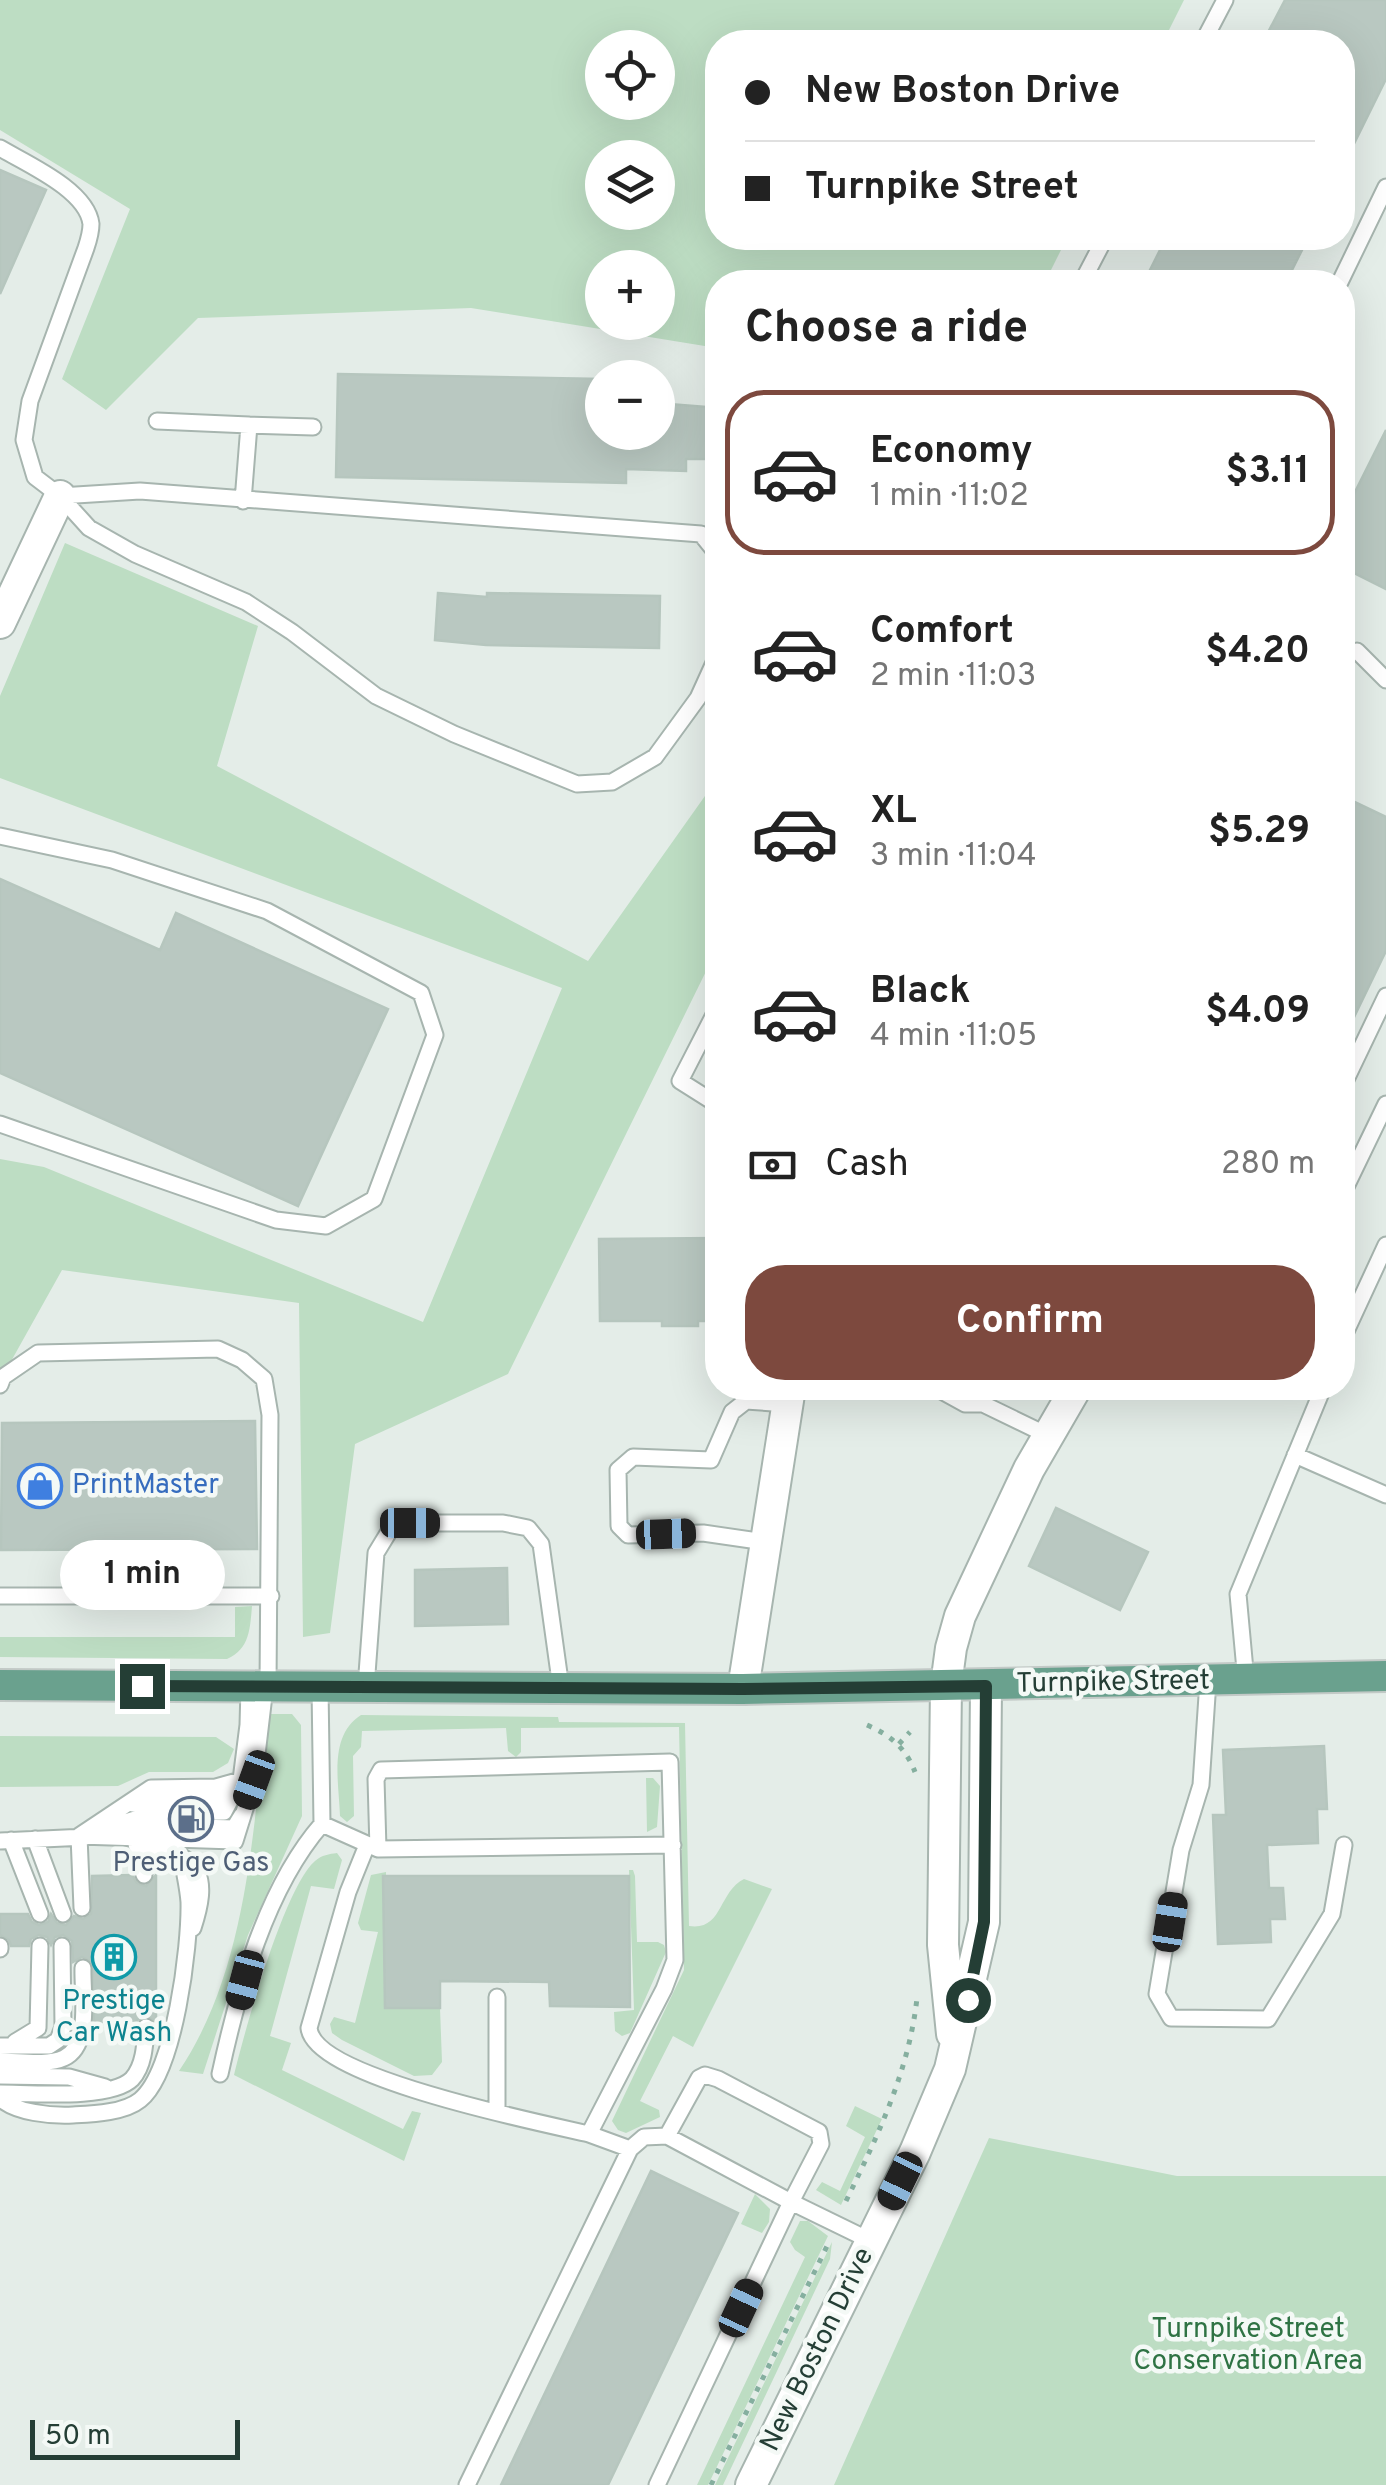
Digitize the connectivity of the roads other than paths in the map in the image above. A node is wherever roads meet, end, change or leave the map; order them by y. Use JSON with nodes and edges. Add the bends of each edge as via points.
{"nodes":[{"id":1,"x":1224,"y":0,"type":"edge"},
{"id":2,"x":1209,"y":30,"type":"edge"},
{"id":3,"x":0,"y":148,"type":"edge"},
{"id":4,"x":1386,"y":187,"type":"edge"},
{"id":5,"x":1346,"y":270,"type":"edge"},
{"id":6,"x":156,"y":421,"type":"dead end"},
{"id":7,"x":249,"y":425,"type":"junction"},
{"id":8,"x":314,"y":428,"type":"dead end"},
{"id":9,"x":60,"y":496,"type":"junction"},
{"id":10,"x":244,"y":501,"type":"junction"},
{"id":11,"x":705,"y":539,"type":"edge"},
{"id":12,"x":0,"y":623,"type":"edge"},
{"id":13,"x":1357,"y":652,"type":"dead end"},
{"id":14,"x":1386,"y":680,"type":"edge"},
{"id":15,"x":705,"y":683,"type":"edge"},
{"id":16,"x":0,"y":836,"type":"edge"},
{"id":17,"x":1386,"y":996,"type":"edge"},
{"id":18,"x":705,"y":1033,"type":"edge"},
{"id":19,"x":1355,"y":1061,"type":"edge"},
{"id":20,"x":705,"y":1097,"type":"edge"},
{"id":21,"x":1386,"y":1104,"type":"edge"},
{"id":22,"x":0,"y":1124,"type":"edge"},
{"id":23,"x":1355,"y":1168,"type":"edge"},
{"id":24,"x":1386,"y":1244,"type":"edge"},
{"id":25,"x":1355,"y":1312,"type":"edge"},
{"id":26,"x":0,"y":1384,"type":"edge"},
{"id":27,"x":754,"y":1400,"type":"edge"},
{"id":28,"x":787,"y":1400,"type":"edge"},
{"id":29,"x":958,"y":1400,"type":"edge"},
{"id":30,"x":1069,"y":1400,"type":"edge"},
{"id":31,"x":1318,"y":1400,"type":"edge"},
{"id":32,"x":1048,"y":1435,"type":"junction"},
{"id":33,"x":1296,"y":1454,"type":"junction"},
{"id":34,"x":1386,"y":1494,"type":"edge"},
{"id":35,"x":765,"y":1542,"type":"junction"},
{"id":36,"x":0,"y":1596,"type":"edge"},
{"id":37,"x":272,"y":1596,"type":"junction"},
{"id":38,"x":1386,"y":1676,"type":"edge"},
{"id":39,"x":1246,"y":1680,"type":"junction"},
{"id":40,"x":1208,"y":1681,"type":"junction"},
{"id":41,"x":0,"y":1685,"type":"edge"},
{"id":42,"x":946,"y":1685,"type":"junction"},
{"id":43,"x":986,"y":1686,"type":"junction"},
{"id":44,"x":261,"y":1687,"type":"junction"},
{"id":45,"x":320,"y":1687,"type":"junction"},
{"id":46,"x":366,"y":1687,"type":"junction"},
{"id":47,"x":561,"y":1688,"type":"junction"},
{"id":48,"x":743,"y":1689,"type":"junction"},
{"id":49,"x":248,"y":1780,"type":"junction"},
{"id":50,"x":322,"y":1824,"type":"junction"},
{"id":51,"x":80,"y":1836,"type":"junction"},
{"id":52,"x":35,"y":1839,"type":"junction"},
{"id":53,"x":5,"y":1841,"type":"edge"},
{"id":54,"x":136,"y":1844,"type":"junction"},
{"id":55,"x":673,"y":1845,"type":"junction"},
{"id":56,"x":1344,"y":1845,"type":"dead end"},
{"id":57,"x":373,"y":1847,"type":"junction"},
{"id":58,"x":144,"y":1875,"type":"dead end"},
{"id":59,"x":82,"y":1908,"type":"dead end"},
{"id":60,"x":40,"y":1914,"type":"dead end"},
{"id":61,"x":63,"y":1914,"type":"dead end"},
{"id":62,"x":40,"y":1946,"type":"dead end"},
{"id":63,"x":62,"y":1946,"type":"dead end"},
{"id":64,"x":83,"y":1968,"type":"dead end"},
{"id":65,"x":497,"y":1998,"type":"dead end"},
{"id":66,"x":146,"y":2027,"type":"dead end"},
{"id":67,"x":954,"y":2050,"type":"junction"},
{"id":68,"x":2,"y":2051,"type":"edge"},
{"id":69,"x":220,"y":2074,"type":"dead end"},
{"id":70,"x":0,"y":2076,"type":"edge"},
{"id":71,"x":112,"y":2089,"type":"junction"},
{"id":72,"x":0,"y":2096,"type":"edge"},
{"id":73,"x":496,"y":2111,"type":"junction"},
{"id":74,"x":589,"y":2134,"type":"junction"},
{"id":75,"x":667,"y":2136,"type":"junction"},
{"id":76,"x":630,"y":2149,"type":"junction"},
{"id":77,"x":792,"y":2202,"type":"junction"},
{"id":78,"x":872,"y":2240,"type":"junction"},
{"id":79,"x":467,"y":2485,"type":"edge"},
{"id":80,"x":657,"y":2485,"type":"edge"},
{"id":81,"x":752,"y":2485,"type":"edge"}],
"edges":[{"from":1,"to":2,"type":"lane"},
{"from":3,"to":9,"type":"lane","via":[[65,187],[91,224],[30,401],[24,440],[36,477]]},
{"from":4,"to":5,"type":"lane"},
{"from":6,"to":7,"type":"lane"},
{"from":7,"to":8,"type":"lane"},
{"from":7,"to":10,"type":"lane"},
{"from":9,"to":10,"type":"lane","via":[[140,492]]},
{"from":9,"to":12,"type":"street"},
{"from":9,"to":15,"type":"lane","via":[[89,528],[246,602],[376,696],[577,784],[612,782],[655,757]]},
{"from":10,"to":11,"type":"lane"},
{"from":13,"to":14,"type":"lane"},
{"from":16,"to":22,"type":"lane","via":[[112,860],[267,912],[421,993],[436,1036],[374,1199],[326,1226],[276,1220]]},
{"from":17,"to":19,"type":"lane"},
{"from":18,"to":20,"type":"lane","via":[[680,1082]]},
{"from":21,"to":23,"type":"lane"},
{"from":24,"to":25,"type":"lane"},
{"from":26,"to":37,"type":"lane","via":[[38,1353],[218,1348],[242,1360],[264,1379],[270,1415]]},
{"from":27,"to":35,"type":"lane","via":[[732,1412],[712,1460],[633,1457],[618,1470],[618,1526],[628,1535],[703,1532]]},
{"from":28,"to":35,"type":"street"},
{"from":29,"to":32,"type":"lane","via":[[983,1404]]},
{"from":30,"to":32,"type":"street","name":"New Boston Drive"},
{"from":31,"to":33,"type":"lane"},
{"from":32,"to":42,"type":"street","name":"New Boston Drive","via":[[960,1616]]},
{"from":33,"to":34,"type":"lane"},
{"from":33,"to":39,"type":"lane","via":[[1238,1594]]},
{"from":35,"to":48,"type":"street"},
{"from":36,"to":37,"type":"lane"},
{"from":37,"to":44,"type":"lane"},
{"from":38,"to":39,"type":"main road","name":"Turnpike Street"},
{"from":39,"to":40,"type":"main road","name":"Turnpike Street"},
{"from":40,"to":43,"type":"main road","name":"Turnpike Street"},
{"from":40,"to":56,"type":"lane","via":[[1201,1785],[1182,1850],[1158,1994],[1170,2018],[1268,2019],[1332,1914]]},
{"from":41,"to":44,"type":"main road","name":"Turnpike Street"},
{"from":42,"to":43,"type":"main road","name":"Turnpike Street"},
{"from":42,"to":48,"type":"main road","name":"Turnpike Street"},
{"from":42,"to":67,"type":"street","name":"New Boston Drive","via":[[943,1945]]},
{"from":43,"to":67,"type":"street","name":"New Boston Drive","via":[[984,1922]]},
{"from":44,"to":45,"type":"main road","name":"Turnpike Street"},
{"from":44,"to":49,"type":"lane"},
{"from":45,"to":46,"type":"main road","name":"Turnpike Street"},
{"from":45,"to":50,"type":"lane"},
{"from":46,"to":47,"type":"main road","name":"Turnpike Street"},
{"from":46,"to":47,"type":"lane","via":[[376,1553],[390,1530],[448,1523],[528,1528],[542,1544]]},
{"from":47,"to":48,"type":"main road","name":"Turnpike Street"},
{"from":49,"to":51,"type":"lane","via":[[151,1788]]},
{"from":49,"to":51,"type":"lane","via":[[224,1812],[155,1813]]},
{"from":49,"to":51,"type":"lane","via":[[234,1828],[159,1826]]},
{"from":50,"to":57,"type":"lane"},
{"from":50,"to":69,"type":"lane","via":[[290,1870],[258,1942]]},
{"from":51,"to":52,"type":"lane"},
{"from":51,"to":54,"type":"lane"},
{"from":51,"to":59,"type":"lane"},
{"from":52,"to":53,"type":"lane"},
{"from":52,"to":61,"type":"lane"},
{"from":53,"to":60,"type":"lane"},
{"from":54,"to":58,"type":"lane"},
{"from":54,"to":72,"type":"lane","via":[[190,1861],[204,1893],[154,2083],[122,2108],[67,2115],[14,2108]]},
{"from":55,"to":57,"type":"lane"},
{"from":55,"to":57,"type":"lane","via":[[672,1770],[663,1760],[381,1770]]},
{"from":55,"to":74,"type":"lane","via":[[671,1974]]},
{"from":57,"to":73,"type":"lane","via":[[348,1892],[310,2036],[336,2059],[405,2088]]},
{"from":62,"to":68,"type":"lane","via":[[38,2028]]},
{"from":63,"to":68,"type":"lane","via":[[62,2035],[49,2046]]},
{"from":64,"to":68,"type":"lane","via":[[80,2039],[70,2055],[51,2061]]},
{"from":65,"to":73,"type":"lane"},
{"from":66,"to":71,"type":"lane","via":[[138,2072]]},
{"from":67,"to":78,"type":"street","name":"New Boston Drive","via":[[940,2096]]},
{"from":70,"to":71,"type":"lane","via":[[69,2077]]},
{"from":71,"to":72,"type":"lane"},
{"from":73,"to":74,"type":"lane"},
{"from":74,"to":76,"type":"lane"},
{"from":75,"to":76,"type":"lane","via":[[644,2137]]},
{"from":75,"to":77,"type":"lane"},
{"from":75,"to":77,"type":"lane","via":[[706,2076],[812,2127],[822,2138]]},
{"from":76,"to":79,"type":"lane"},
{"from":77,"to":78,"type":"lane"},
{"from":77,"to":80,"type":"lane"},
{"from":78,"to":81,"type":"street","name":"New Boston Drive"}]}
